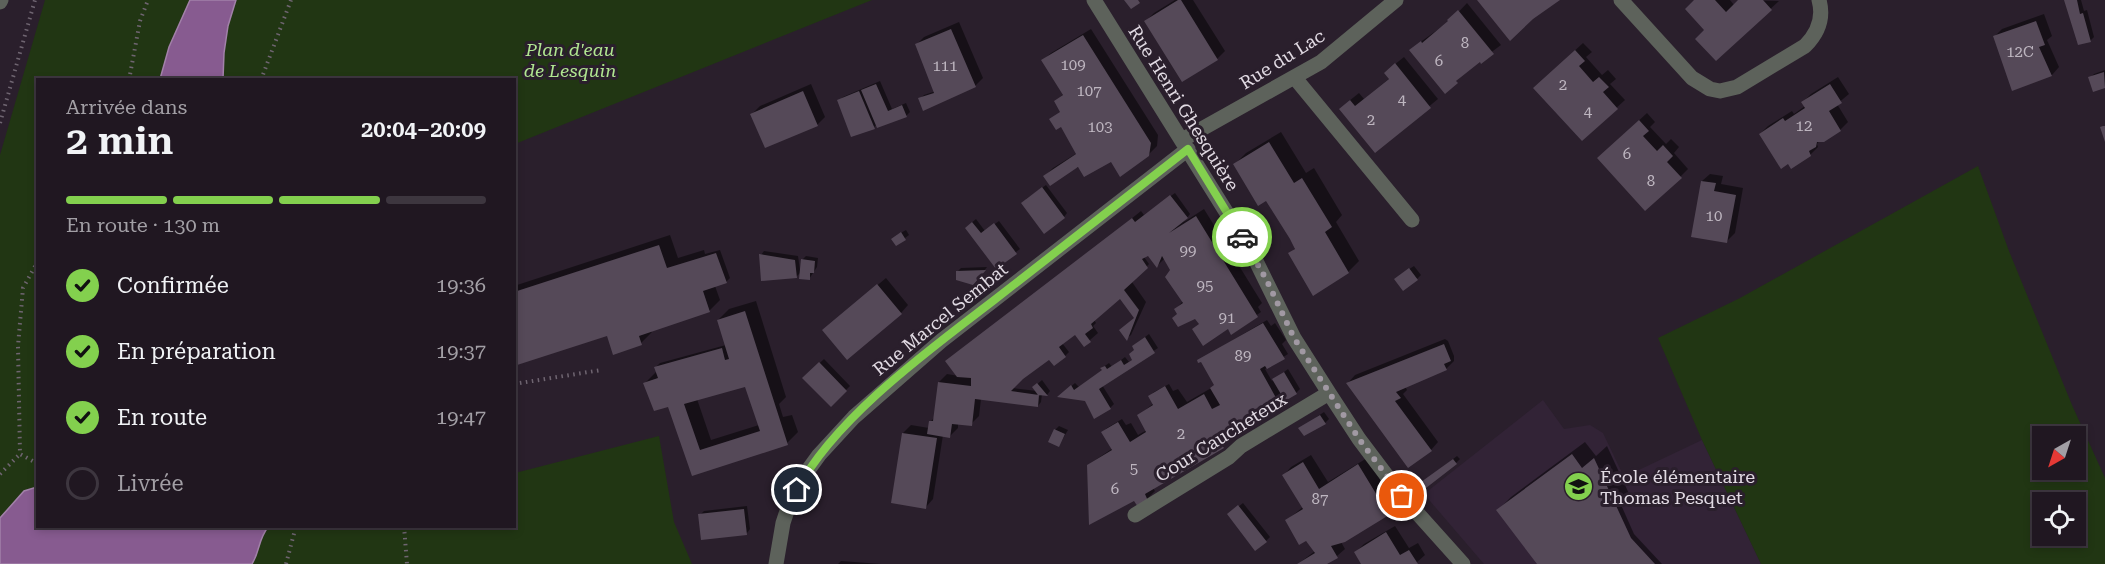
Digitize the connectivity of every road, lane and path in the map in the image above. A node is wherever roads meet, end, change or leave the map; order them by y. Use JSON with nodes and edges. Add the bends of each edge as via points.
{"nodes":[{"id":1,"x":35,"y":0,"type":"edge"},
{"id":2,"x":148,"y":0,"type":"edge"},
{"id":3,"x":291,"y":0,"type":"edge"},
{"id":4,"x":1094,"y":0,"type":"edge"},
{"id":5,"x":1396,"y":0,"type":"edge"},
{"id":6,"x":1621,"y":0,"type":"edge"},
{"id":7,"x":1820,"y":0,"type":"edge"},
{"id":8,"x":129,"y":78,"type":"edge"},
{"id":9,"x":262,"y":78,"type":"edge"},
{"id":10,"x":1295,"y":78,"type":"junction"},
{"id":11,"x":0,"y":123,"type":"edge"},
{"id":12,"x":1185,"y":145,"type":"junction"},
{"id":13,"x":1412,"y":220,"type":"dead end"},
{"id":14,"x":36,"y":265,"type":"edge"},
{"id":15,"x":601,"y":370,"type":"dead end"},
{"id":16,"x":516,"y":384,"type":"edge"},
{"id":17,"x":1329,"y":393,"type":"junction"},
{"id":18,"x":20,"y":454,"type":"junction"},
{"id":19,"x":36,"y":463,"type":"edge"},
{"id":20,"x":0,"y":474,"type":"edge"},
{"id":21,"x":1135,"y":514,"type":"dead end"},
{"id":22,"x":295,"y":528,"type":"edge"},
{"id":23,"x":404,"y":528,"type":"edge"},
{"id":24,"x":286,"y":564,"type":"edge"},
{"id":25,"x":407,"y":564,"type":"edge"},
{"id":26,"x":776,"y":564,"type":"edge"},
{"id":27,"x":1463,"y":564,"type":"edge"}],
"edges":[{"from":1,"to":11,"type":"path"},
{"from":2,"to":8,"type":"path"},
{"from":3,"to":9,"type":"path"},
{"from":4,"to":12,"type":"street","name":"Rue Henri Ghesquière"},
{"from":5,"to":10,"type":"street","name":"Rue du Lac","via":[[1321,62]]},
{"from":6,"to":7,"type":"street","via":[[1692,78],[1720,91],[1737,87],[1805,46],[1818,30]]},
{"from":10,"to":12,"type":"street","name":"Rue du Lac"},
{"from":10,"to":13,"type":"street"},
{"from":12,"to":17,"type":"street","name":"Rue Henri Ghesquière","via":[[1253,255],[1294,338]]},
{"from":12,"to":26,"type":"street","name":"Rue Marcel Sembat","via":[[941,341],[854,417],[803,477],[783,523]]},
{"from":14,"to":18,"type":"path","via":[[23,288],[18,346]]},
{"from":15,"to":16,"type":"path"},
{"from":17,"to":21,"type":"street","name":"Cour Caucheteux"},
{"from":17,"to":27,"type":"street","name":"Rue Henri Ghesquière","via":[[1402,496]]},
{"from":18,"to":19,"type":"path"},
{"from":18,"to":20,"type":"path"},
{"from":22,"to":24,"type":"path"},
{"from":23,"to":25,"type":"path"}]}
